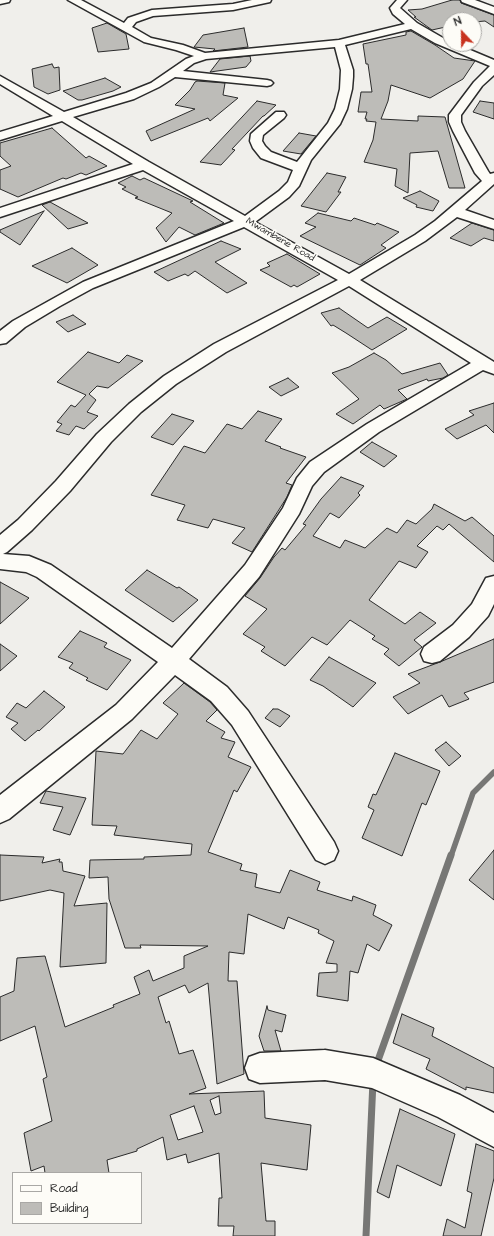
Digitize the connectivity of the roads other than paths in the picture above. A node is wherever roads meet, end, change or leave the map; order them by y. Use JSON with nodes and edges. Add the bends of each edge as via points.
{"nodes":[{"id":1,"x":5,"y":0,"type":"edge"},
{"id":2,"x":73,"y":0,"type":"edge"},
{"id":3,"x":266,"y":0,"type":"edge"},
{"id":4,"x":402,"y":0,"type":"edge"},
{"id":5,"x":466,"y":0,"type":"edge"},
{"id":6,"x":0,"y":1,"type":"edge"},
{"id":7,"x":494,"y":11,"type":"edge"},
{"id":8,"x":413,"y":26,"type":"junction"},
{"id":9,"x":126,"y":28,"type":"junction"},
{"id":10,"x":339,"y":42,"type":"junction"},
{"id":11,"x":204,"y":56,"type":"junction"},
{"id":12,"x":494,"y":64,"type":"edge"},
{"id":13,"x":494,"y":69,"type":"edge"},
{"id":14,"x":172,"y":73,"type":"junction"},
{"id":15,"x":0,"y":79,"type":"edge"},
{"id":16,"x":267,"y":83,"type":"dead end"},
{"id":17,"x":280,"y":115,"type":"dead end"},
{"id":18,"x":63,"y":117,"type":"junction"},
{"id":19,"x":0,"y":136,"type":"edge"},
{"id":20,"x":144,"y":165,"type":"junction"},
{"id":21,"x":301,"y":168,"type":"junction"},
{"id":22,"x":492,"y":179,"type":"edge"},
{"id":23,"x":455,"y":211,"type":"junction"},
{"id":24,"x":0,"y":213,"type":"edge"},
{"id":25,"x":247,"y":221,"type":"junction"},
{"id":26,"x":494,"y":225,"type":"edge"},
{"id":27,"x":350,"y":280,"type":"junction"},
{"id":28,"x":0,"y":339,"type":"edge"},
{"id":29,"x":488,"y":366,"type":"edge"},
{"id":30,"x":25,"y":524,"type":"junction"},
{"id":31,"x":0,"y":547,"type":"edge"},
{"id":32,"x":0,"y":561,"type":"edge"},
{"id":33,"x":29,"y":564,"type":"junction"},
{"id":34,"x":494,"y":584,"type":"edge"},
{"id":35,"x":432,"y":654,"type":"dead end"},
{"id":36,"x":174,"y":661,"type":"junction"},
{"id":37,"x":0,"y":811,"type":"edge"},
{"id":38,"x":325,"y":851,"type":"dead end"},
{"id":39,"x":260,"y":1068,"type":"dead end"},
{"id":40,"x":494,"y":1131,"type":"edge"}],
"edges":[{"from":1,"to":6,"type":"street"},
{"from":2,"to":9,"type":"street"},
{"from":3,"to":9,"type":"street","via":[[233,7],[152,13],[132,20]]},
{"from":4,"to":8,"type":"street","via":[[396,8],[397,12]]},
{"from":5,"to":7,"type":"street"},
{"from":8,"to":10,"type":"street"},
{"from":8,"to":12,"type":"street","via":[[439,41]]},
{"from":9,"to":11,"type":"street","via":[[154,42]]},
{"from":10,"to":11,"type":"street"},
{"from":10,"to":21,"type":"street","via":[[347,70],[341,109],[334,124],[305,159]]},
{"from":11,"to":14,"type":"street","via":[[190,61]]},
{"from":13,"to":22,"type":"street","via":[[478,84],[455,115],[459,131],[482,173]]},
{"from":14,"to":16,"type":"street"},
{"from":14,"to":18,"type":"street","via":[[155,85],[135,94]]},
{"from":15,"to":18,"type":"street","name":"Mwambene Road"},
{"from":17,"to":21,"type":"street","via":[[257,134],[256,141],[266,154]]},
{"from":18,"to":19,"type":"street"},
{"from":18,"to":20,"type":"street","name":"Mwambene Road"},
{"from":20,"to":24,"type":"street"},
{"from":20,"to":25,"type":"street","name":"Mwambene Road"},
{"from":21,"to":25,"type":"street","via":[[294,183],[284,194]]},
{"from":22,"to":23,"type":"street"},
{"from":23,"to":26,"type":"street"},
{"from":23,"to":27,"type":"street","via":[[420,238]]},
{"from":25,"to":27,"type":"street","name":"Mwambene Road"},
{"from":25,"to":28,"type":"street","via":[[88,285],[54,303]]},
{"from":27,"to":29,"type":"street","name":"Mwambene Road"},
{"from":27,"to":30,"type":"street","via":[[220,348],[170,380],[135,408],[104,438],[63,486]]},
{"from":29,"to":36,"type":"street","via":[[367,432],[317,467],[304,483],[292,509],[252,571]]},
{"from":30,"to":31,"type":"street"},
{"from":30,"to":33,"type":"street"},
{"from":32,"to":33,"type":"street"},
{"from":33,"to":36,"type":"street","via":[[44,571]]},
{"from":34,"to":35,"type":"street","via":[[480,610]]},
{"from":36,"to":37,"type":"street","via":[[124,712]]},
{"from":36,"to":38,"type":"street","via":[[219,694],[240,718]]},
{"from":39,"to":40,"type":"street","via":[[325,1065],[373,1073],[449,1106]]}]}
